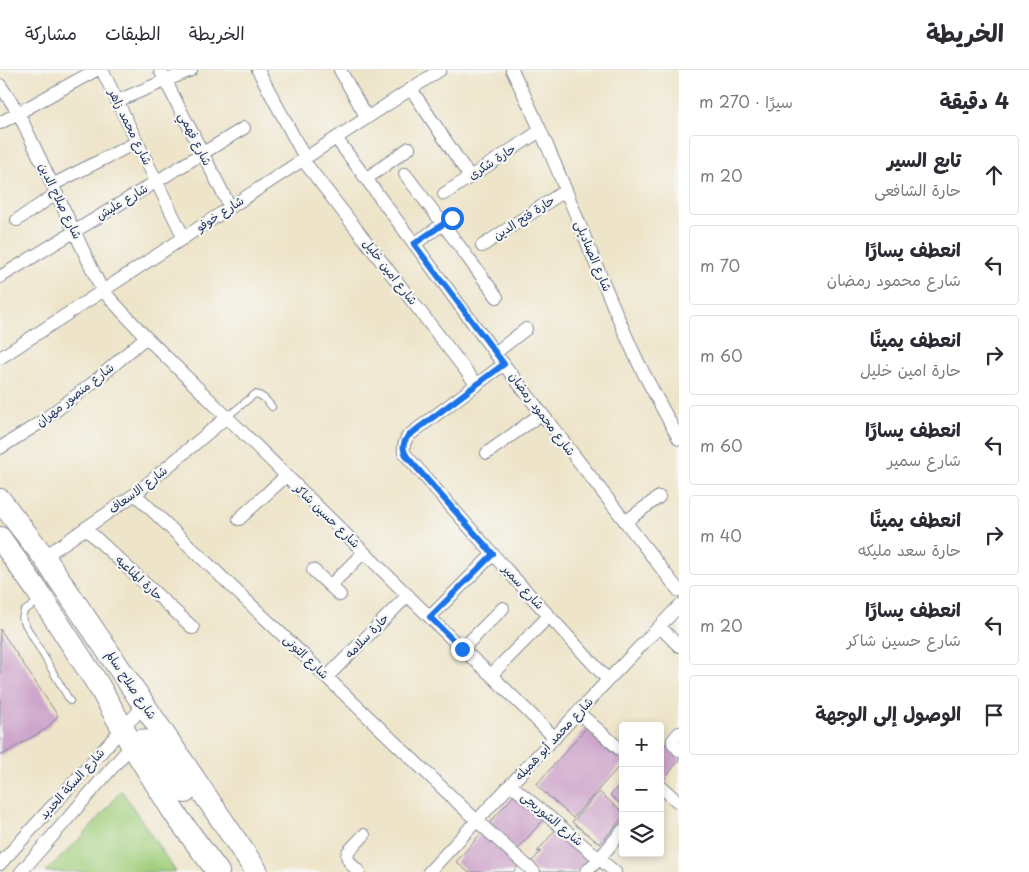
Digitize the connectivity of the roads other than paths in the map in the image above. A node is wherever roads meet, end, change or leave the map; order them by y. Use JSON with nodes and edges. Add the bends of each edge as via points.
{"nodes":[{"id":1,"x":96,"y":70,"type":"edge"},
{"id":2,"x":102,"y":70,"type":"edge"},
{"id":3,"x":191,"y":70,"type":"edge"},
{"id":4,"x":258,"y":70,"type":"edge"},
{"id":5,"x":340,"y":70,"type":"edge"},
{"id":6,"x":438,"y":70,"type":"edge"},
{"id":7,"x":512,"y":70,"type":"edge"},
{"id":8,"x":163,"y":76,"type":"edge"},
{"id":9,"x":0,"y":85,"type":"edge"},
{"id":10,"x":411,"y":89,"type":"junction"},
{"id":11,"x":117,"y":101,"type":"junction"},
{"id":12,"x":18,"y":112,"type":"junction"},
{"id":13,"x":367,"y":118,"type":"junction"},
{"id":14,"x":0,"y":123,"type":"edge"},
{"id":15,"x":244,"y":128,"type":"dead end"},
{"id":16,"x":540,"y":130,"type":"junction"},
{"id":17,"x":336,"y":138,"type":"junction"},
{"id":18,"x":137,"y":142,"type":"junction"},
{"id":19,"x":409,"y":148,"type":"dead end"},
{"id":20,"x":203,"y":153,"type":"junction"},
{"id":21,"x":304,"y":159,"type":"junction"},
{"id":22,"x":405,"y":174,"type":"dead end"},
{"id":23,"x":470,"y":176,"type":"junction"},
{"id":24,"x":366,"y":179,"type":"junction"},
{"id":25,"x":156,"y":182,"type":"junction"},
{"id":26,"x":54,"y":189,"type":"junction"},
{"id":27,"x":566,"y":190,"type":"junction"},
{"id":28,"x":444,"y":194,"type":"dead end"},
{"id":29,"x":230,"y":207,"type":"junction"},
{"id":30,"x":17,"y":220,"type":"dead end"},
{"id":31,"x":448,"y":221,"type":"junction"},
{"id":32,"x":74,"y":231,"type":"junction"},
{"id":33,"x":184,"y":238,"type":"junction"},
{"id":34,"x":414,"y":244,"type":"junction"},
{"id":35,"x":482,"y":246,"type":"dead end"},
{"id":36,"x":0,"y":276,"type":"edge"},
{"id":37,"x":102,"y":290,"type":"junction"},
{"id":38,"x":497,"y":297,"type":"dead end"},
{"id":39,"x":526,"y":329,"type":"dead end"},
{"id":40,"x":146,"y":337,"type":"junction"},
{"id":41,"x":495,"y":353,"type":"junction"},
{"id":42,"x":0,"y":358,"type":"edge"},
{"id":43,"x":504,"y":364,"type":"junction"},
{"id":44,"x":477,"y":385,"type":"junction"},
{"id":45,"x":272,"y":407,"type":"dead end"},
{"id":46,"x":541,"y":414,"type":"junction"},
{"id":47,"x":228,"y":417,"type":"junction"},
{"id":48,"x":679,"y":439,"type":"edge"},
{"id":49,"x":0,"y":448,"type":"edge"},
{"id":50,"x":487,"y":453,"type":"dead end"},
{"id":51,"x":286,"y":476,"type":"junction"},
{"id":52,"x":135,"y":494,"type":"junction"},
{"id":53,"x":659,"y":497,"type":"dead end"},
{"id":54,"x":0,"y":500,"type":"edge"},
{"id":55,"x":239,"y":519,"type":"dead end"},
{"id":56,"x":625,"y":522,"type":"junction"},
{"id":57,"x":85,"y":528,"type":"junction"},
{"id":58,"x":0,"y":538,"type":"edge"},
{"id":59,"x":364,"y":552,"type":"junction"},
{"id":60,"x":493,"y":554,"type":"junction"},
{"id":61,"x":44,"y":557,"type":"junction"},
{"id":62,"x":313,"y":570,"type":"dead end"},
{"id":63,"x":679,"y":591,"type":"edge"},
{"id":64,"x":408,"y":594,"type":"junction"},
{"id":65,"x":42,"y":599,"type":"junction"},
{"id":66,"x":679,"y":606,"type":"edge"},
{"id":67,"x":504,"y":608,"type":"dead end"},
{"id":68,"x":549,"y":616,"type":"junction"},
{"id":69,"x":430,"y":617,"type":"junction"},
{"id":70,"x":660,"y":627,"type":"junction"},
{"id":71,"x":193,"y":628,"type":"dead end"},
{"id":72,"x":679,"y":646,"type":"edge"},
{"id":73,"x":462,"y":649,"type":"junction"},
{"id":74,"x":490,"y":675,"type":"junction"},
{"id":75,"x":327,"y":677,"type":"junction"},
{"id":76,"x":608,"y":680,"type":"junction"},
{"id":77,"x":70,"y":701,"type":"dead end"},
{"id":78,"x":145,"y":705,"type":"junction"},
{"id":79,"x":578,"y":712,"type":"junction"},
{"id":80,"x":127,"y":737,"type":"junction"},
{"id":81,"x":555,"y":738,"type":"junction"},
{"id":82,"x":619,"y":748,"type":"edge"},
{"id":83,"x":511,"y":785,"type":"junction"},
{"id":84,"x":664,"y":790,"type":"edge"},
{"id":85,"x":677,"y":801,"type":"dead end"},
{"id":86,"x":477,"y":821,"type":"junction"},
{"id":87,"x":364,"y":835,"type":"dead end"},
{"id":88,"x":619,"y":835,"type":"edge"},
{"id":89,"x":234,"y":839,"type":"junction"},
{"id":90,"x":599,"y":858,"type":"junction"},
{"id":91,"x":0,"y":864,"type":"edge"},
{"id":92,"x":21,"y":872,"type":"edge"},
{"id":93,"x":218,"y":872,"type":"edge"},
{"id":94,"x":257,"y":872,"type":"edge"},
{"id":95,"x":359,"y":872,"type":"edge"},
{"id":96,"x":429,"y":872,"type":"edge"},
{"id":97,"x":534,"y":872,"type":"edge"},
{"id":98,"x":586,"y":872,"type":"edge"},
{"id":99,"x":615,"y":872,"type":"edge"}],
"edges":[{"from":1,"to":12,"type":"street"},
{"from":2,"to":11,"type":"street","name":"شارع محمد زاهر"},
{"from":3,"to":8,"type":"street"},
{"from":4,"to":21,"type":"street","name":"شارع امين خليل"},
{"from":5,"to":13,"type":"street"},
{"from":6,"to":10,"type":"street","name":"شارع خوفو"},
{"from":7,"to":16,"type":"street","name":"شارع الصناديلى"},
{"from":8,"to":11,"type":"street"},
{"from":8,"to":20,"type":"street","name":"شارع فهمي"},
{"from":9,"to":12,"type":"street","name":"شارع صلاح الدين"},
{"from":10,"to":13,"type":"street","name":"شارع خوفو"},
{"from":10,"to":23,"type":"street"},
{"from":11,"to":18,"type":"street","name":"شارع محمد زاهر"},
{"from":12,"to":14,"type":"street"},
{"from":12,"to":26,"type":"street","name":"شارع صلاح الدين"},
{"from":13,"to":17,"type":"street","name":"شارع خوفو"},
{"from":15,"to":20,"type":"street","name":"شارع عليش"},
{"from":16,"to":23,"type":"street","name":"حارة شكرى"},
{"from":16,"to":27,"type":"street","name":"شارع الصناديلى"},
{"from":17,"to":21,"type":"street","name":"شارع خوفو"},
{"from":17,"to":24,"type":"street","name":"شارع محمود رمضان"},
{"from":18,"to":25,"type":"street","name":"شارع محمد زاهر"},
{"from":18,"to":26,"type":"street"},
{"from":19,"to":24,"type":"street"},
{"from":20,"to":25,"type":"street","name":"شارع عليش"},
{"from":20,"to":29,"type":"street","name":"شارع فهمي"},
{"from":21,"to":29,"type":"street","name":"شارع خوفو"},
{"from":21,"to":44,"type":"street","name":"شارع امين خليل"},
{"from":22,"to":31,"type":"street"},
{"from":23,"to":28,"type":"street","name":"حارة شكرى"},
{"from":24,"to":34,"type":"street","name":"شارع محمود رمضان"},
{"from":25,"to":32,"type":"street","name":"شارع عليش"},
{"from":25,"to":33,"type":"street","name":"شارع محمد زاهر"},
{"from":26,"to":30,"type":"street"},
{"from":26,"to":32,"type":"street","name":"شارع صلاح الدين"},
{"from":27,"to":35,"type":"street","name":"حارة فتح الدين"},
{"from":27,"to":48,"type":"street","name":"شارع الصناديلى","via":[[639,362]]},
{"from":29,"to":33,"type":"street","name":"شارع خوفو"},
{"from":31,"to":34,"type":"street"},
{"from":31,"to":38,"type":"street"},
{"from":32,"to":36,"type":"street","name":"شارع عليش"},
{"from":32,"to":37,"type":"street","name":"شارع صلاح الدين"},
{"from":33,"to":37,"type":"street","name":"شارع خوفو"},
{"from":34,"to":41,"type":"street","name":"شارع محمود رمضان"},
{"from":37,"to":40,"type":"street","name":"شارع حسين شاكر"},
{"from":37,"to":42,"type":"street","name":"شارع خوفو"},
{"from":39,"to":41,"type":"street"},
{"from":40,"to":47,"type":"street","name":"شارع حسين شاكر"},
{"from":40,"to":49,"type":"street","name":"شارع منصور مهران","via":[[94,382]]},
{"from":41,"to":43,"type":"street","name":"شارع محمود رمضان"},
{"from":43,"to":44,"type":"street"},
{"from":43,"to":46,"type":"street","name":"شارع محمود رمضان"},
{"from":44,"to":60,"type":"street","name":"شارع سمير","via":[[408,436],[403,447],[408,458]]},
{"from":45,"to":47,"type":"lane","via":[[255,394]]},
{"from":46,"to":50,"type":"street"},
{"from":46,"to":56,"type":"street","name":"شارع محمود رمضان"},
{"from":47,"to":51,"type":"street","name":"شارع حسين شاكر"},
{"from":47,"to":52,"type":"street","name":"شارع الاسعاف"},
{"from":51,"to":55,"type":"street"},
{"from":51,"to":59,"type":"street","name":"شارع حسين شاكر"},
{"from":52,"to":57,"type":"street","name":"شارع الاسعاف"},
{"from":52,"to":75,"type":"street","name":"شارع التونى"},
{"from":53,"to":56,"type":"street"},
{"from":54,"to":61,"type":"highway","name":"شارع صلاح سالم"},
{"from":56,"to":63,"type":"street","name":"شارع محمود رمضان"},
{"from":57,"to":61,"type":"street","name":"شارع الاسعاف"},
{"from":57,"to":71,"type":"street","name":"حارة المناعيه"},
{"from":58,"to":65,"type":"highway"},
{"from":59,"to":62,"type":"street","via":[[335,590]]},
{"from":59,"to":64,"type":"street","name":"شارع حسين شاكر"},
{"from":60,"to":68,"type":"street","name":"شارع سمير"},
{"from":60,"to":69,"type":"street"},
{"from":61,"to":78,"type":"highway","name":"شارع صلاح سالم"},
{"from":64,"to":69,"type":"street","name":"شارع حسين شاكر"},
{"from":64,"to":75,"type":"street","name":"حارة سلامه"},
{"from":65,"to":77,"type":"lane","via":[[24,611],[22,618]]},
{"from":65,"to":80,"type":"highway","via":[[99,686]]},
{"from":66,"to":70,"type":"street","name":"شارع محمد أبو هميله"},
{"from":67,"to":73,"type":"street"},
{"from":68,"to":74,"type":"street"},
{"from":68,"to":76,"type":"street","name":"شارع سمير"},
{"from":69,"to":73,"type":"street","name":"شارع حسين شاكر"},
{"from":70,"to":72,"type":"street"},
{"from":70,"to":76,"type":"street","name":"شارع محمد أبو هميله"},
{"from":73,"to":74,"type":"street","name":"شارع حسين شاكر"},
{"from":74,"to":81,"type":"street","name":"شارع حسين شاكر"},
{"from":75,"to":86,"type":"street","name":"شارع التونى"},
{"from":76,"to":79,"type":"street","name":"شارع محمد أبو هميله"},
{"from":78,"to":80,"type":"street","name":"شارع السكة الحديد"},
{"from":78,"to":89,"type":"highway","name":"شارع صلاح سالم"},
{"from":79,"to":81,"type":"street","name":"شارع محمد أبو هميله"},
{"from":79,"to":82,"type":"street"},
{"from":80,"to":89,"type":"highway","via":[[147,741],[206,823],[220,835]]},
{"from":80,"to":91,"type":"street","name":"شارع السكة الحديد"},
{"from":80,"to":92,"type":"street"},
{"from":80,"to":93,"type":"highway"},
{"from":81,"to":83,"type":"street","name":"شارع محمد أبو هميله"},
{"from":83,"to":86,"type":"street","name":"شارع محمد أبو هميله"},
{"from":83,"to":90,"type":"street","name":"شارع الشوربجى"},
{"from":84,"to":85,"type":"street"},
{"from":86,"to":96,"type":"street","name":"شارع محمد أبو هميله"},
{"from":86,"to":97,"type":"street","name":"شارع التونى"},
{"from":87,"to":95,"type":"street","via":[[346,855]]},
{"from":88,"to":90,"type":"street"},
{"from":89,"to":94,"type":"highway","name":"شارع صلاح سالم"},
{"from":90,"to":98,"type":"street"},
{"from":90,"to":99,"type":"street","name":"شارع الشوربجى"}]}
